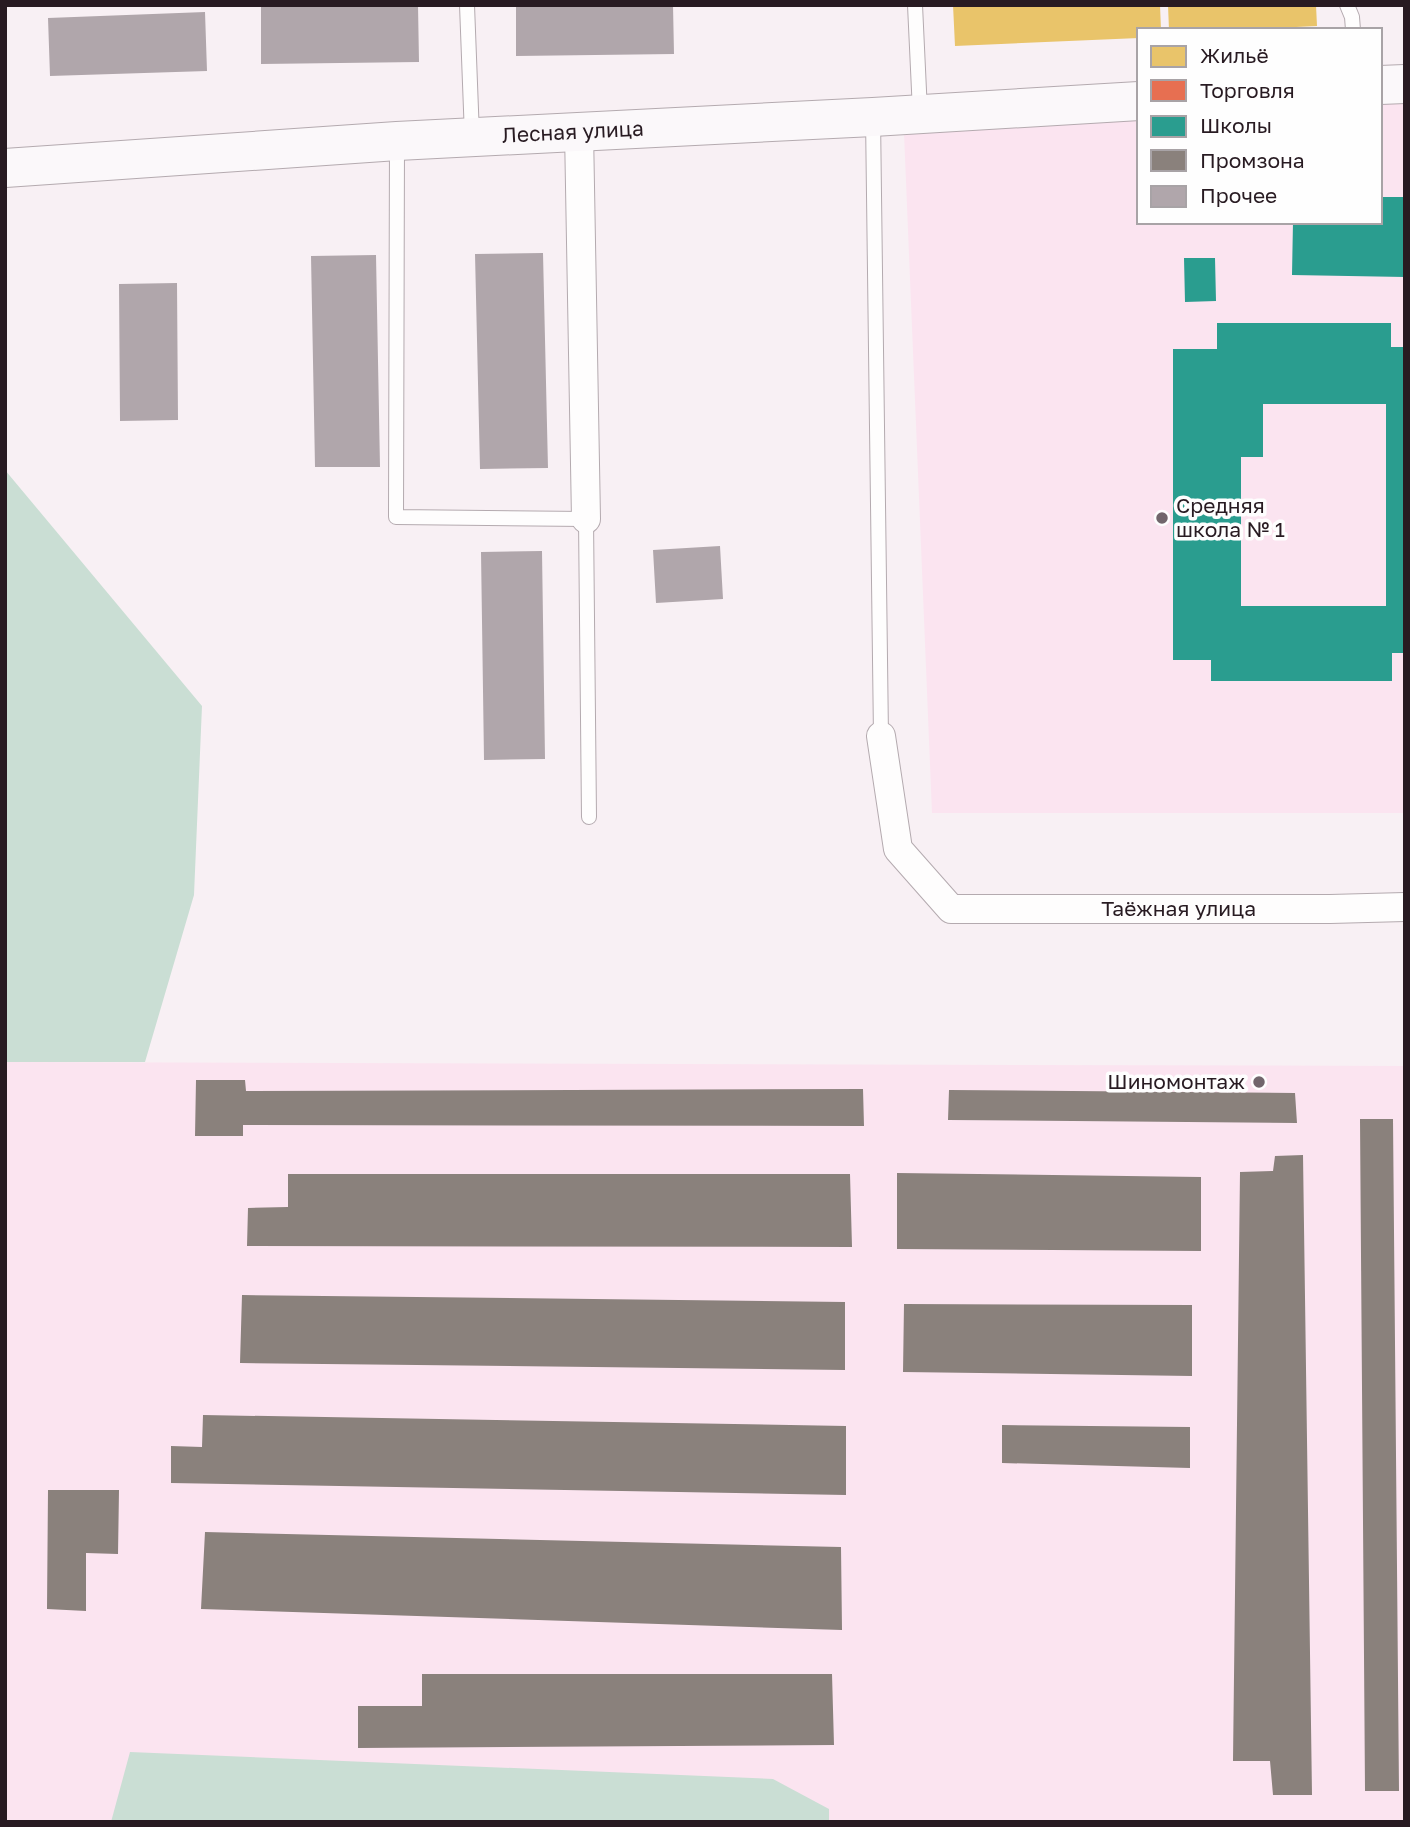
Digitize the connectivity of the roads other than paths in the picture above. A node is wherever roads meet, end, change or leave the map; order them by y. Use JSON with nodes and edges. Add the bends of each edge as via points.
{"nodes":[{"id":1,"x":467,"y":5,"type":"edge"},
{"id":2,"x":915,"y":5,"type":"edge"},
{"id":3,"x":1347,"y":5,"type":"edge"},
{"id":4,"x":1353,"y":28,"type":"edge"},
{"id":5,"x":1405,"y":84,"type":"edge"},
{"id":6,"x":1382,"y":85,"type":"edge"},
{"id":7,"x":1137,"y":100,"type":"edge"},
{"id":8,"x":920,"y":114,"type":"junction"},
{"id":9,"x":873,"y":117,"type":"junction"},
{"id":10,"x":579,"y":131,"type":"junction"},
{"id":11,"x":472,"y":136,"type":"junction"},
{"id":12,"x":397,"y":141,"type":"junction"},
{"id":13,"x":5,"y":168,"type":"edge"},
{"id":14,"x":586,"y":519,"type":"junction"},
{"id":15,"x":881,"y":736,"type":"joint"},
{"id":16,"x":589,"y":817,"type":"dead end"},
{"id":17,"x":1405,"y":907,"type":"edge"}],
"edges":[{"from":1,"to":11,"type":"lane"},
{"from":2,"to":8,"type":"lane"},
{"from":3,"to":4,"type":"lane"},
{"from":5,"to":6,"type":"street"},
{"from":7,"to":8,"type":"street","name":"Лесная улица"},
{"from":8,"to":9,"type":"street","name":"Лесная улица"},
{"from":9,"to":10,"type":"street","name":"Лесная улица"},
{"from":9,"to":15,"type":"lane"},
{"from":10,"to":11,"type":"street","name":"Лесная улица"},
{"from":10,"to":14,"type":"street"},
{"from":11,"to":12,"type":"street","name":"Лесная улица"},
{"from":12,"to":13,"type":"street","name":"Лесная улица"},
{"from":12,"to":14,"type":"lane","via":[[396,517]]},
{"from":14,"to":16,"type":"lane"},
{"from":15,"to":17,"type":"street","name":"Таёжная улица","via":[[898,849],[951,909]]}]}
